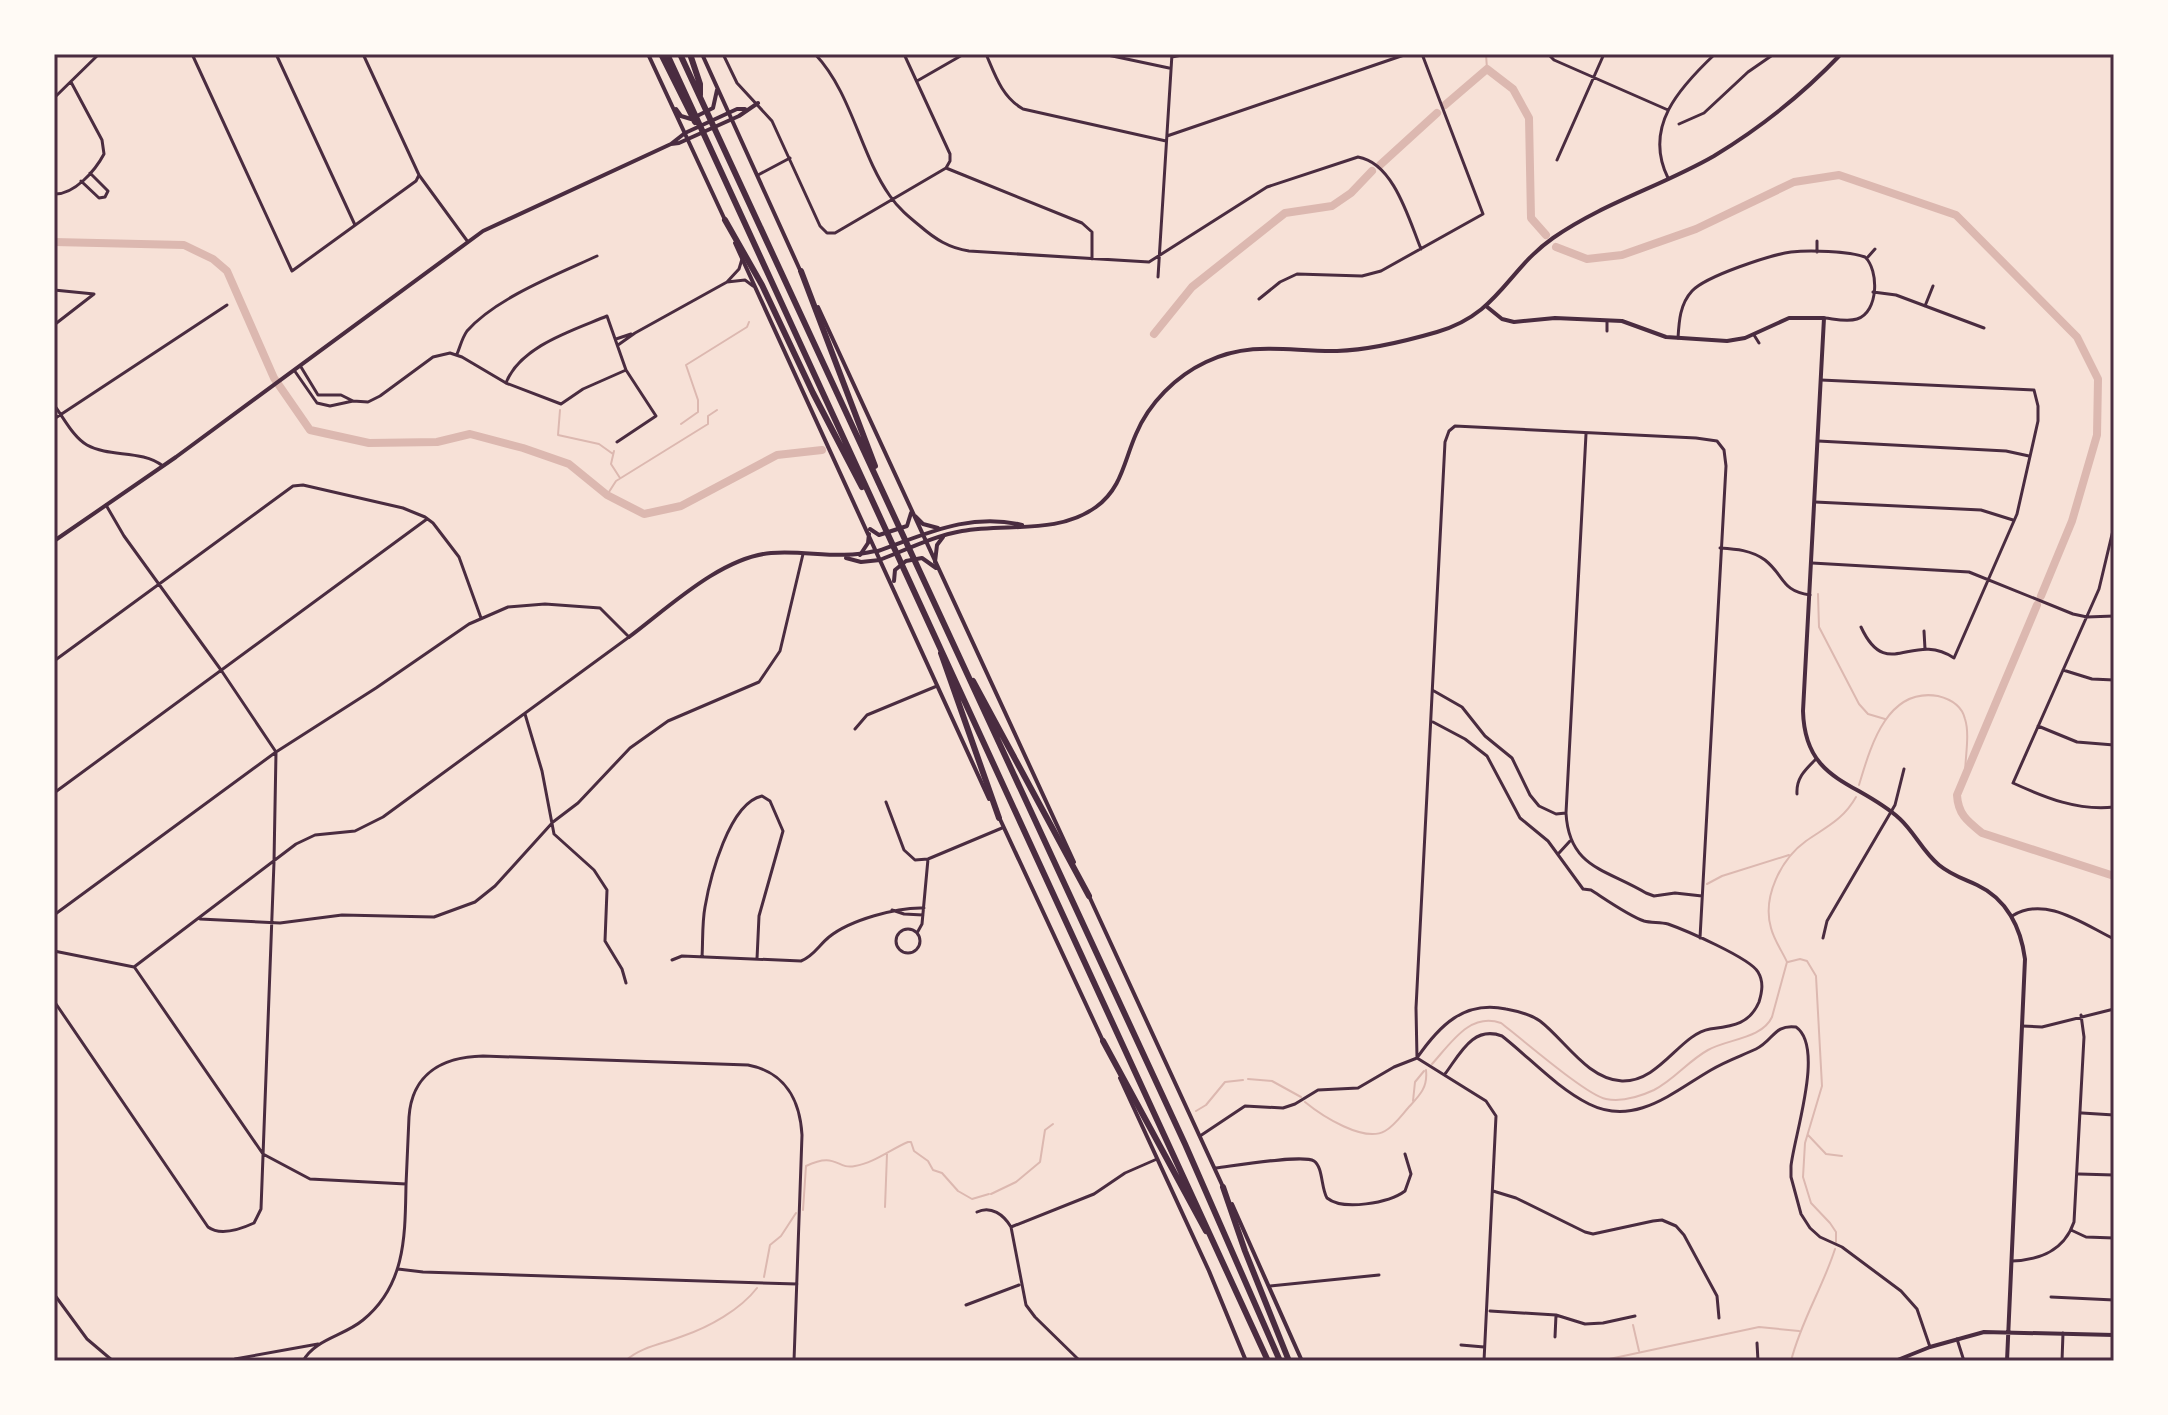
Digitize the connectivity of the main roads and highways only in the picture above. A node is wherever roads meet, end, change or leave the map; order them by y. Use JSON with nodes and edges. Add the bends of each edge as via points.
{"nodes":[{"id":1,"x":648,"y":54,"type":"edge"},
{"id":2,"x":661,"y":54,"type":"edge"},
{"id":3,"x":667,"y":54,"type":"edge"},
{"id":4,"x":680,"y":54,"type":"edge"},
{"id":5,"x":690,"y":54,"type":"edge"},
{"id":6,"x":702,"y":54,"type":"edge"},
{"id":7,"x":1841,"y":54,"type":"edge"},
{"id":8,"x":717,"y":86,"type":"junction"},
{"id":9,"x":701,"y":98,"type":"junction"},
{"id":10,"x":758,"y":103,"type":"road end"},
{"id":11,"x":671,"y":105,"type":"junction"},
{"id":12,"x":748,"y":108,"type":"junction"},
{"id":13,"x":729,"y":113,"type":"junction"},
{"id":14,"x":732,"y":120,"type":"junction"},
{"id":15,"x":685,"y":133,"type":"junction"},
{"id":16,"x":688,"y":140,"type":"junction"},
{"id":17,"x":671,"y":144,"type":"junction"},
{"id":18,"x":715,"y":160,"type":"junction"},
{"id":19,"x":725,"y":220,"type":"junction"},
{"id":20,"x":801,"y":271,"type":"junction"},
{"id":21,"x":1486,"y":306,"type":"junction"},
{"id":22,"x":877,"y":510,"type":"junction"},
{"id":23,"x":911,"y":510,"type":"junction"},
{"id":24,"x":894,"y":518,"type":"junction"},
{"id":25,"x":865,"y":524,"type":"junction"},
{"id":26,"x":1027,"y":526,"type":"junction"},
{"id":27,"x":942,"y":528,"type":"junction"},
{"id":28,"x":869,"y":532,"type":"junction"},
{"id":29,"x":922,"y":535,"type":"junction"},
{"id":30,"x":945,"y":535,"type":"junction"},
{"id":31,"x":54,"y":541,"type":"edge"},
{"id":32,"x":926,"y":543,"type":"junction"},
{"id":33,"x":878,"y":551,"type":"junction"},
{"id":34,"x":860,"y":555,"type":"junction"},
{"id":35,"x":840,"y":556,"type":"junction"},
{"id":36,"x":882,"y":559,"type":"junction"},
{"id":37,"x":937,"y":567,"type":"junction"},
{"id":38,"x":896,"y":590,"type":"junction"},
{"id":39,"x":935,"y":635,"type":"junction"},
{"id":40,"x":629,"y":637,"type":"road end"},
{"id":41,"x":959,"y":656,"type":"junction"},
{"id":42,"x":999,"y":818,"type":"junction"},
{"id":43,"x":1089,"y":896,"type":"junction"},
{"id":44,"x":1103,"y":1041,"type":"junction"},
{"id":45,"x":1223,"y":1187,"type":"junction"},
{"id":46,"x":1233,"y":1281,"type":"junction"},
{"id":47,"x":2008,"y":1331,"type":"junction"},
{"id":48,"x":2114,"y":1335,"type":"edge"},
{"id":49,"x":1246,"y":1361,"type":"edge"},
{"id":50,"x":1268,"y":1361,"type":"edge"},
{"id":51,"x":1280,"y":1361,"type":"edge"},
{"id":52,"x":1289,"y":1361,"type":"edge"},
{"id":53,"x":1302,"y":1361,"type":"edge"},
{"id":54,"x":1896,"y":1361,"type":"edge"},
{"id":55,"x":2007,"y":1361,"type":"edge"}],
"edges":[{"from":1,"to":11,"type":"main road"},
{"from":2,"to":18,"type":"highway"},
{"from":3,"to":18,"type":"highway"},
{"from":4,"to":9,"type":"highway"},
{"from":5,"to":9,"type":"highway"},
{"from":6,"to":8,"type":"main road"},
{"from":7,"to":21,"type":"main road","via":[[1746,135],[1553,238]]},
{"from":8,"to":11,"type":"main road","via":[[713,108],[691,119]]},
{"from":8,"to":13,"type":"main road"},
{"from":9,"to":24,"type":"highway"},
{"from":10,"to":12,"type":"main road"},
{"from":11,"to":15,"type":"main road"},
{"from":12,"to":13,"type":"main road"},
{"from":12,"to":14,"type":"main road"},
{"from":13,"to":14,"type":"main road"},
{"from":13,"to":15,"type":"main road"},
{"from":14,"to":16,"type":"main road"},
{"from":14,"to":20,"type":"main road"},
{"from":15,"to":16,"type":"main road"},
{"from":15,"to":17,"type":"main road"},
{"from":16,"to":17,"type":"main road"},
{"from":16,"to":19,"type":"main road"},
{"from":17,"to":31,"type":"main road","via":[[483,231]]},
{"from":18,"to":22,"type":"highway"},
{"from":19,"to":22,"type":"highway"},
{"from":19,"to":25,"type":"main road"},
{"from":20,"to":23,"type":"main road"},
{"from":20,"to":24,"type":"highway"},
{"from":21,"to":26,"type":"main road","via":[[1453,327],[1422,336],[1349,350],[1256,348],[1205,362],[1173,384],[1151,408],[1135,435],[1121,478],[1103,501],[1078,517]]},
{"from":21,"to":47,"type":"main road","via":[[1514,322],[1622,321],[1655,334],[1727,341],[1789,318],[1824,318],[1807,740],[1816,759],[1838,781],[1891,812],[1941,867],[1999,901],[2020,934],[2025,959]]},
{"from":22,"to":39,"type":"highway"},
{"from":23,"to":25,"type":"main road","via":[[907,526],[886,534],[875,534]]},
{"from":23,"to":27,"type":"main road","via":[[923,524]]},
{"from":23,"to":29,"type":"main road"},
{"from":24,"to":41,"type":"highway"},
{"from":25,"to":28,"type":"main road"},
{"from":26,"to":27,"type":"main road","via":[[984,520]]},
{"from":26,"to":30,"type":"main road"},
{"from":27,"to":29,"type":"main road"},
{"from":28,"to":33,"type":"main road"},
{"from":28,"to":34,"type":"main road"},
{"from":29,"to":32,"type":"main road"},
{"from":29,"to":33,"type":"main road"},
{"from":30,"to":32,"type":"main road"},
{"from":30,"to":37,"type":"main road","via":[[937,545]]},
{"from":32,"to":36,"type":"main road"},
{"from":32,"to":37,"type":"main road"},
{"from":33,"to":34,"type":"main road"},
{"from":33,"to":36,"type":"main road"},
{"from":34,"to":35,"type":"main road"},
{"from":35,"to":36,"type":"main road","via":[[861,562]]},
{"from":35,"to":40,"type":"main road","via":[[750,557],[708,579]]},
{"from":36,"to":38,"type":"main road"},
{"from":37,"to":38,"type":"main road","via":[[922,558],[906,561],[895,570]]},
{"from":37,"to":43,"type":"main road"},
{"from":38,"to":42,"type":"main road"},
{"from":39,"to":42,"type":"highway"},
{"from":39,"to":46,"type":"highway"},
{"from":41,"to":43,"type":"highway"},
{"from":41,"to":51,"type":"highway","via":[[1196,1166]]},
{"from":42,"to":44,"type":"main road"},
{"from":43,"to":45,"type":"main road"},
{"from":44,"to":46,"type":"highway"},
{"from":44,"to":49,"type":"main road"},
{"from":45,"to":52,"type":"highway"},
{"from":45,"to":53,"type":"main road"},
{"from":46,"to":50,"type":"highway"},
{"from":47,"to":48,"type":"main road"},
{"from":47,"to":54,"type":"main road","via":[[1957,1339]]},
{"from":47,"to":55,"type":"main road"}]}
